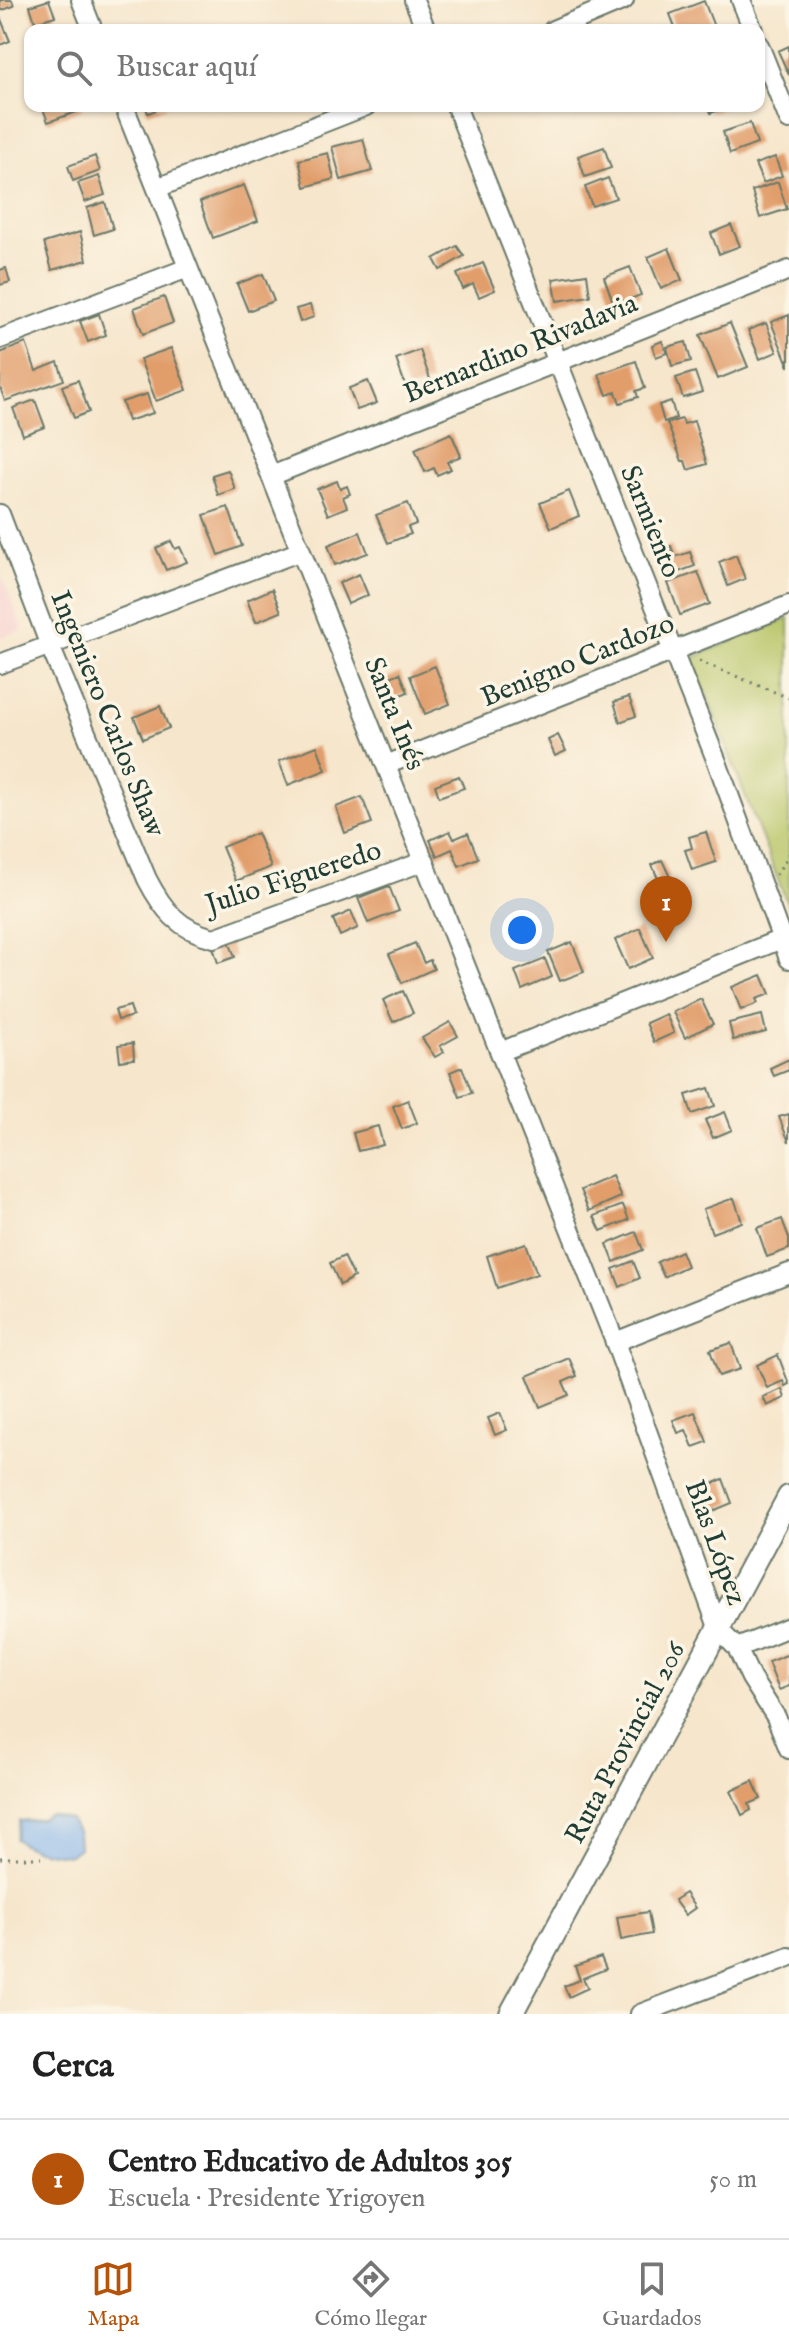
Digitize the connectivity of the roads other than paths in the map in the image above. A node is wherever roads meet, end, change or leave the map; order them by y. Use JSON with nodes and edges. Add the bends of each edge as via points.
{"nodes":[{"id":1,"x":81,"y":0,"type":"edge"},
{"id":2,"x":414,"y":0,"type":"edge"},
{"id":3,"x":624,"y":0,"type":"edge"},
{"id":4,"x":741,"y":0,"type":"edge"},
{"id":5,"x":91,"y":24,"type":"edge"},
{"id":6,"x":424,"y":24,"type":"edge"},
{"id":7,"x":567,"y":24,"type":"edge"},
{"id":8,"x":751,"y":24,"type":"edge"},
{"id":9,"x":765,"y":60,"type":"edge"},
{"id":10,"x":126,"y":112,"type":"edge"},
{"id":11,"x":351,"y":112,"type":"edge"},
{"id":12,"x":458,"y":112,"type":"edge"},
{"id":13,"x":789,"y":120,"type":"edge"},
{"id":14,"x":157,"y":188,"type":"junction"},
{"id":15,"x":188,"y":268,"type":"junction"},
{"id":16,"x":789,"y":270,"type":"edge"},
{"id":17,"x":0,"y":339,"type":"edge"},
{"id":18,"x":558,"y":362,"type":"junction"},
{"id":19,"x":271,"y":476,"type":"junction"},
{"id":20,"x":0,"y":514,"type":"edge"},
{"id":21,"x":301,"y":551,"type":"junction"},
{"id":22,"x":789,"y":605,"type":"edge"},
{"id":23,"x":50,"y":646,"type":"junction"},
{"id":24,"x":673,"y":651,"type":"junction"},
{"id":25,"x":0,"y":664,"type":"edge"},
{"id":26,"x":386,"y":765,"type":"junction"},
{"id":27,"x":425,"y":861,"type":"junction"},
{"id":28,"x":180,"y":925,"type":"joint"},
{"id":29,"x":785,"y":938,"type":"edge"},
{"id":30,"x":789,"y":959,"type":"edge"},
{"id":31,"x":500,"y":1052,"type":"junction"},
{"id":32,"x":789,"y":1273,"type":"edge"},
{"id":33,"x":615,"y":1342,"type":"junction"},
{"id":34,"x":789,"y":1497,"type":"edge"},
{"id":35,"x":789,"y":1627,"type":"edge"},
{"id":36,"x":719,"y":1630,"type":"junction"},
{"id":37,"x":737,"y":1648,"type":"junction"},
{"id":38,"x":789,"y":1749,"type":"edge"},
{"id":39,"x":789,"y":1957,"type":"edge"},
{"id":40,"x":511,"y":2014,"type":"edge"},
{"id":41,"x":640,"y":2014,"type":"edge"}],
"edges":[{"from":1,"to":5,"type":"street"},
{"from":2,"to":6,"type":"street"},
{"from":3,"to":7,"type":"street"},
{"from":4,"to":8,"type":"street"},
{"from":9,"to":13,"type":"street"},
{"from":10,"to":14,"type":"street","name":"Santa Inés"},
{"from":11,"to":14,"type":"street"},
{"from":12,"to":18,"type":"street","name":"Sarmiento"},
{"from":14,"to":15,"type":"street","name":"Santa Inés"},
{"from":15,"to":17,"type":"street"},
{"from":15,"to":19,"type":"street","name":"Santa Inés"},
{"from":16,"to":18,"type":"street","name":"Bernardino Rivadavia"},
{"from":18,"to":19,"type":"street","name":"Bernardino Rivadavia"},
{"from":18,"to":24,"type":"street","name":"Sarmiento"},
{"from":19,"to":21,"type":"street","name":"Santa Inés"},
{"from":20,"to":23,"type":"street","name":"Ingeniero Carlos Shaw"},
{"from":21,"to":23,"type":"street"},
{"from":21,"to":26,"type":"street","name":"Santa Inés"},
{"from":22,"to":24,"type":"street","name":"Benigno Cardozo"},
{"from":23,"to":25,"type":"street"},
{"from":23,"to":28,"type":"street","name":"Ingeniero Carlos Shaw","via":[[147,879],[162,907]]},
{"from":24,"to":26,"type":"street","name":"Benigno Cardozo"},
{"from":24,"to":29,"type":"street","name":"Sarmiento"},
{"from":26,"to":27,"type":"street","name":"Santa Inés"},
{"from":27,"to":28,"type":"street","name":"Julio Figueredo","via":[[214,938]]},
{"from":27,"to":31,"type":"street","name":"Santa Inés"},
{"from":29,"to":30,"type":"street","name":"Sarmiento"},
{"from":29,"to":31,"type":"street"},
{"from":31,"to":33,"type":"street","name":"Santa Inés"},
{"from":32,"to":33,"type":"street"},
{"from":33,"to":36,"type":"street","name":"Blas López"},
{"from":34,"to":36,"type":"main road","name":"Ruta Provincial 206"},
{"from":35,"to":37,"type":"street"},
{"from":36,"to":37,"type":"street","name":"Blas López"},
{"from":36,"to":40,"type":"main road","name":"Ruta Provincial 206"},
{"from":37,"to":38,"type":"street","name":"Blas López"},
{"from":39,"to":41,"type":"street"}]}
